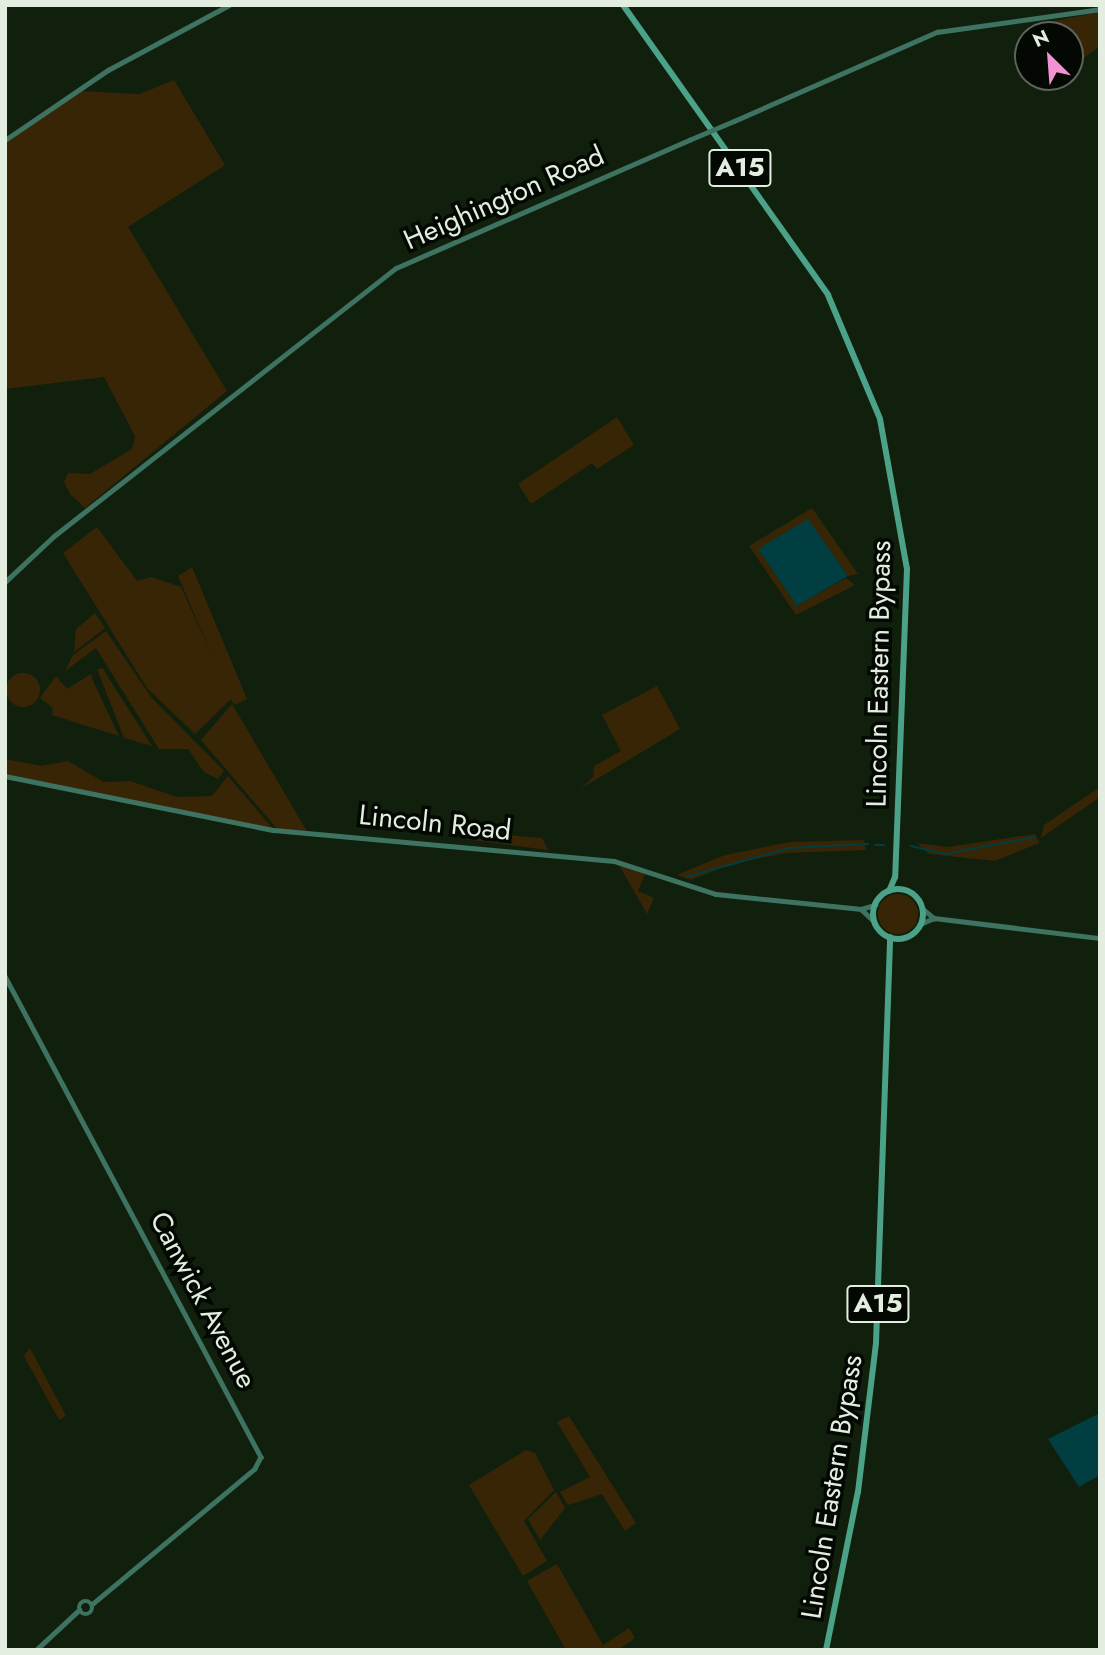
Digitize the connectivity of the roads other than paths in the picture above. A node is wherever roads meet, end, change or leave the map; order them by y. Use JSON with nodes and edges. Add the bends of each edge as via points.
{"nodes":[{"id":1,"x":229,"y":5,"type":"edge"},
{"id":2,"x":623,"y":5,"type":"edge"},
{"id":3,"x":1100,"y":9,"type":"edge"},
{"id":4,"x":5,"y":140,"type":"edge"},
{"id":5,"x":5,"y":582,"type":"edge"},
{"id":6,"x":5,"y":776,"type":"edge"},
{"id":7,"x":895,"y":877,"type":"junction"},
{"id":8,"x":902,"y":890,"type":"junction"},
{"id":9,"x":889,"y":891,"type":"junction"},
{"id":10,"x":875,"y":905,"type":"junction"},
{"id":11,"x":922,"y":908,"type":"junction"},
{"id":12,"x":861,"y":909,"type":"junction"},
{"id":13,"x":934,"y":918,"type":"junction"},
{"id":14,"x":874,"y":921,"type":"junction"},
{"id":15,"x":920,"y":924,"type":"junction"},
{"id":16,"x":890,"y":937,"type":"junction"},
{"id":17,"x":905,"y":937,"type":"junction"},
{"id":18,"x":1100,"y":938,"type":"edge"},
{"id":19,"x":894,"y":953,"type":"junction"},
{"id":20,"x":5,"y":976,"type":"edge"},
{"id":21,"x":90,"y":1603,"type":"junction"},
{"id":22,"x":81,"y":1612,"type":"junction"},
{"id":23,"x":36,"y":1650,"type":"edge"},
{"id":24,"x":826,"y":1650,"type":"edge"}],
"edges":[{"from":1,"to":4,"type":"main road","via":[[108,70]]},
{"from":2,"to":7,"type":"highway","name":"Lincoln Eastern Bypass","number":"A15","via":[[828,295],[880,419],[907,569]]},
{"from":3,"to":5,"type":"main road","name":"Heighington Road","bridge":true,"via":[[936,32],[396,268],[54,536]]},
{"from":6,"to":12,"type":"main road","name":"Lincoln Road","via":[[274,830],[614,861],[716,894]]},
{"from":7,"to":8,"type":"highway"},
{"from":7,"to":9,"type":"highway","name":"Lincoln Eastern Bypass","number":"A15"},
{"from":8,"to":9,"type":"highway"},
{"from":8,"to":11,"type":"highway"},
{"from":9,"to":10,"type":"highway","number":"A15"},
{"from":10,"to":12,"type":"main road","name":"Lincoln Road"},
{"from":10,"to":14,"type":"highway"},
{"from":11,"to":13,"type":"main road"},
{"from":11,"to":15,"type":"highway"},
{"from":12,"to":14,"type":"main road"},
{"from":13,"to":15,"type":"main road"},
{"from":13,"to":18,"type":"main road"},
{"from":14,"to":16,"type":"highway"},
{"from":15,"to":17,"type":"highway"},
{"from":16,"to":17,"type":"highway"},
{"from":16,"to":19,"type":"highway","name":"Lincoln Eastern Bypass","number":"A15"},
{"from":17,"to":19,"type":"highway"},
{"from":19,"to":24,"type":"highway","name":"Lincoln Eastern Bypass","number":"A15","via":[[869,1425]]},
{"from":20,"to":21,"type":"main road","name":"Canwick Avenue","via":[[260,1453],[255,1469]]},
{"from":21,"to":22,"type":"main road","name":"Canwick Avenue"},
{"from":21,"to":22,"type":"main road","name":"Canwick Avenue"},
{"from":22,"to":23,"type":"main road","name":"Canwick Avenue"}]}
